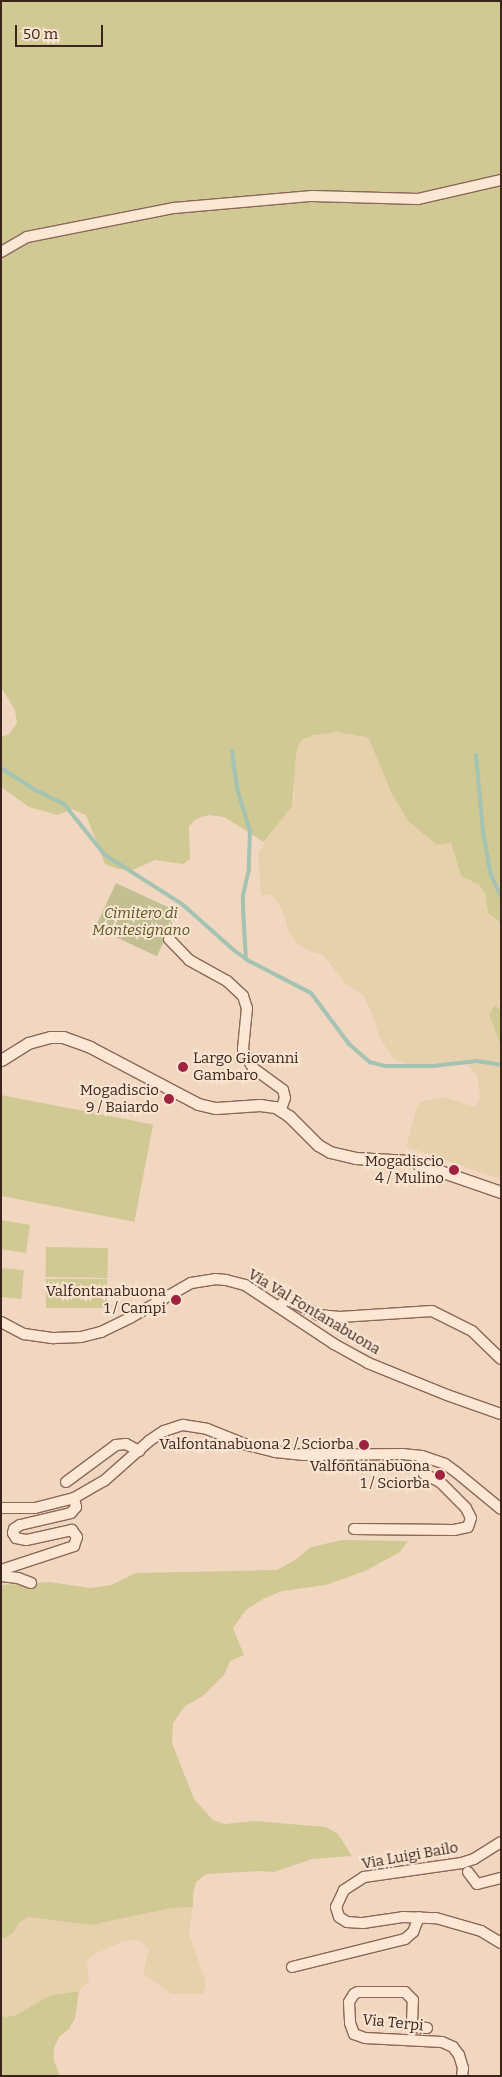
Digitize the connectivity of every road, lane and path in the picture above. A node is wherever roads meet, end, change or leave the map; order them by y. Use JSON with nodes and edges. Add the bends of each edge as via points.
{"nodes":[{"id":1,"x":501,"y":180,"type":"edge"},
{"id":2,"x":1,"y":252,"type":"edge"},
{"id":3,"x":169,"y":939,"type":"dead end"},
{"id":4,"x":1,"y":1060,"type":"edge"},
{"id":5,"x":281,"y":1109,"type":"junction"},
{"id":6,"x":501,"y":1192,"type":"edge"},
{"id":7,"x":279,"y":1306,"type":"junction"},
{"id":8,"x":1,"y":1322,"type":"edge"},
{"id":9,"x":501,"y":1359,"type":"edge"},
{"id":10,"x":501,"y":1414,"type":"edge"},
{"id":11,"x":138,"y":1451,"type":"junction"},
{"id":12,"x":422,"y":1456,"type":"junction"},
{"id":13,"x":66,"y":1482,"type":"dead end"},
{"id":14,"x":74,"y":1498,"type":"junction"},
{"id":15,"x":1,"y":1508,"type":"edge"},
{"id":16,"x":501,"y":1509,"type":"edge"},
{"id":17,"x":354,"y":1529,"type":"dead end"},
{"id":18,"x":1,"y":1570,"type":"edge"},
{"id":19,"x":1,"y":1576,"type":"edge"},
{"id":20,"x":31,"y":1584,"type":"dead end"},
{"id":21,"x":501,"y":1842,"type":"edge"},
{"id":22,"x":468,"y":1872,"type":"dead end"},
{"id":23,"x":501,"y":1878,"type":"edge"},
{"id":24,"x":419,"y":1917,"type":"junction"},
{"id":25,"x":501,"y":1943,"type":"edge"},
{"id":26,"x":292,"y":1967,"type":"dead end"},
{"id":27,"x":427,"y":2028,"type":"dead end"},
{"id":28,"x":462,"y":2076,"type":"edge"}],
"edges":[{"from":1,"to":2,"type":"street","via":[[418,199],[312,196],[174,208],[27,237]]},
{"from":3,"to":5,"type":"street","via":[[189,960],[227,981],[243,996],[247,1008],[245,1056],[253,1068],[283,1090],[285,1098]]},
{"from":4,"to":5,"type":"street","via":[[28,1043],[63,1037],[90,1047],[198,1104],[216,1108],[268,1105]]},
{"from":5,"to":6,"type":"street","via":[[318,1145],[330,1152],[355,1158],[410,1161]]},
{"from":7,"to":8,"type":"street","name":"Via Val Fontanabuona","via":[[245,1285],[215,1278],[191,1283],[130,1318],[101,1332],[81,1337],[24,1334]]},
{"from":7,"to":9,"type":"street","via":[[287,1299],[318,1315],[340,1317],[432,1311],[472,1331]]},
{"from":7,"to":10,"type":"street","name":"Via Val Fontanabuona","via":[[368,1363]]},
{"from":11,"to":12,"type":"street","via":[[164,1431],[183,1425],[207,1429],[247,1445],[276,1452]]},
{"from":11,"to":13,"type":"street","via":[[120,1443]]},
{"from":11,"to":14,"type":"street","via":[[104,1481]]},
{"from":12,"to":16,"type":"street","via":[[445,1464]]},
{"from":12,"to":17,"type":"street","via":[[424,1474],[440,1482],[466,1508],[471,1518],[468,1526],[454,1530]]},
{"from":14,"to":15,"type":"street","via":[[35,1508]]},
{"from":14,"to":18,"type":"street","via":[[76,1507],[73,1511],[20,1525],[13,1533],[16,1538],[26,1540],[72,1530],[77,1537],[74,1546]]},
{"from":19,"to":20,"type":"street"},
{"from":21,"to":24,"type":"street","name":"Via Luigi Bailo","via":[[462,1863],[364,1878],[344,1890],[336,1907],[342,1920],[351,1923]]},
{"from":22,"to":23,"type":"street","name":"Via Luigi Bailo","via":[[477,1884]]},
{"from":24,"to":25,"type":"street","name":"Via Luigi Bailo","via":[[464,1925]]},
{"from":24,"to":26,"type":"street","via":[[417,1926],[405,1939]]},
{"from":27,"to":28,"type":"street","name":"Via Terpi","via":[[412,2024],[413,2000],[405,1992],[358,1992],[349,2002],[354,2034],[364,2038],[442,2042],[453,2047],[459,2055]]}]}
